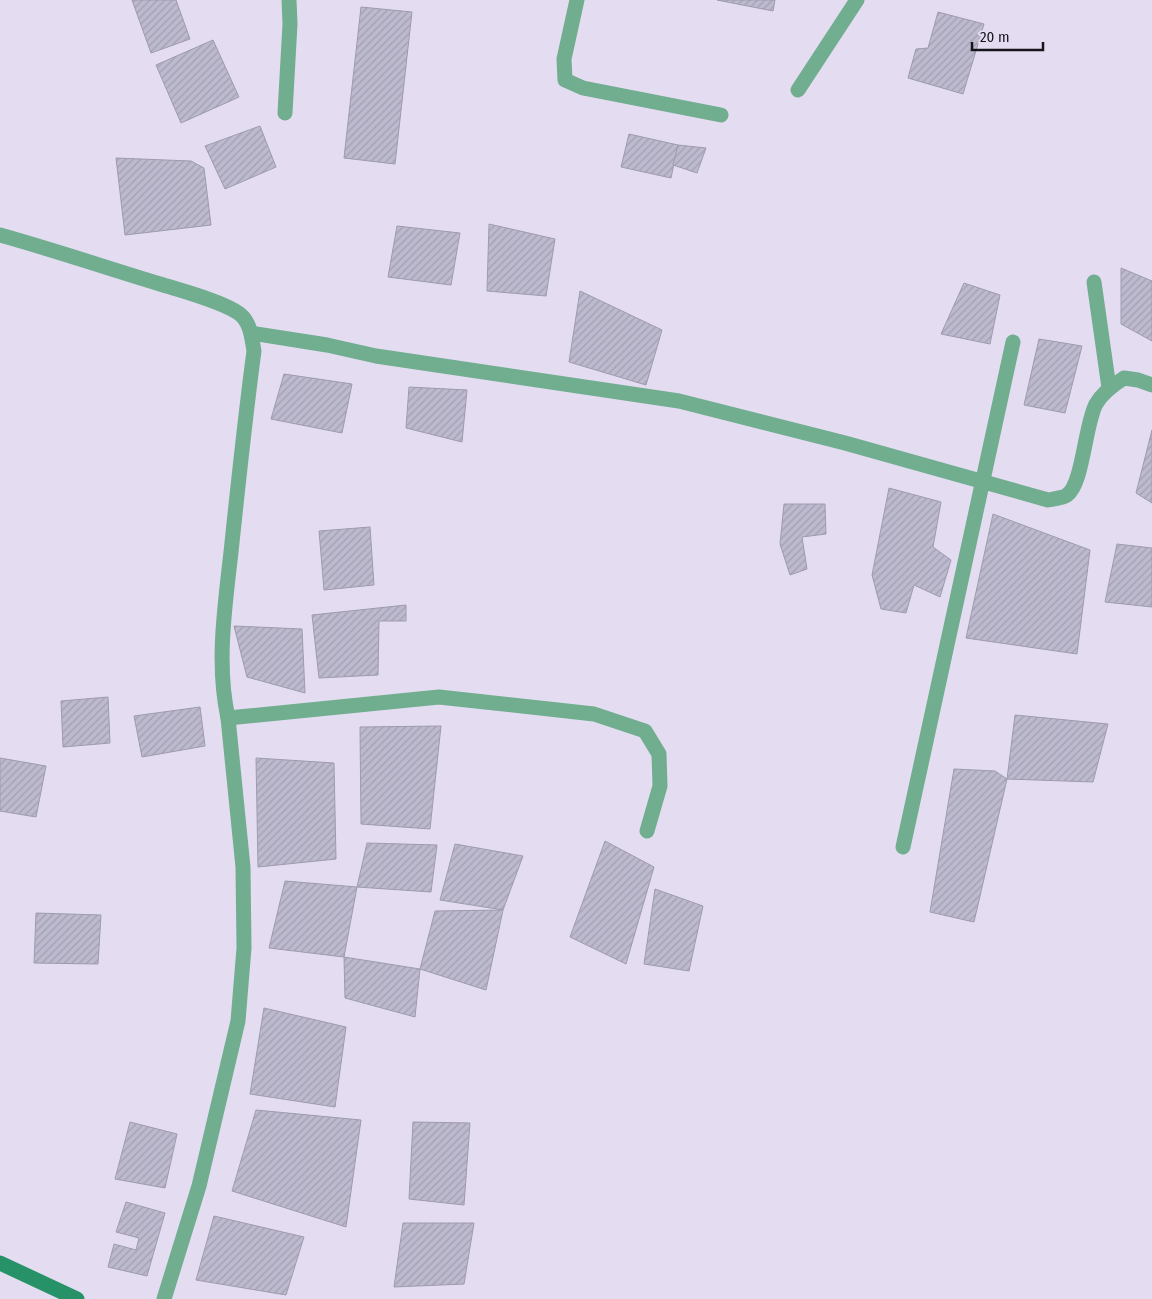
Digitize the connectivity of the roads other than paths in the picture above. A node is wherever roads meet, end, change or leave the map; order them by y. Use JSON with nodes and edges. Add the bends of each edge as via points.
{"nodes":[{"id":1,"x":289,"y":0,"type":"edge"},
{"id":2,"x":577,"y":0,"type":"edge"},
{"id":3,"x":857,"y":0,"type":"edge"},
{"id":4,"x":798,"y":90,"type":"dead end"},
{"id":5,"x":285,"y":113,"type":"dead end"},
{"id":6,"x":721,"y":115,"type":"dead end"},
{"id":7,"x":0,"y":235,"type":"edge"},
{"id":8,"x":1094,"y":282,"type":"dead end"},
{"id":9,"x":251,"y":333,"type":"junction"},
{"id":10,"x":1013,"y":342,"type":"dead end"},
{"id":11,"x":1152,"y":385,"type":"edge"},
{"id":12,"x":1109,"y":388,"type":"junction"},
{"id":13,"x":982,"y":482,"type":"junction"},
{"id":14,"x":228,"y":718,"type":"junction"},
{"id":15,"x":647,"y":831,"type":"dead end"},
{"id":16,"x":903,"y":847,"type":"dead end"},
{"id":17,"x":0,"y":1263,"type":"edge"},
{"id":18,"x":77,"y":1299,"type":"edge"},
{"id":19,"x":164,"y":1299,"type":"edge"}],
"edges":[{"from":1,"to":5,"type":"street"},
{"from":2,"to":6,"type":"street","via":[[564,59],[565,80],[583,88]]},
{"from":3,"to":4,"type":"street"},
{"from":7,"to":9,"type":"street","via":[[202,297],[242,316]]},
{"from":8,"to":12,"type":"street"},
{"from":9,"to":13,"type":"street","via":[[327,344],[376,356],[679,401]]},
{"from":9,"to":14,"type":"street","via":[[254,351],[224,623],[224,697]]},
{"from":10,"to":13,"type":"street"},
{"from":11,"to":12,"type":"street","via":[[1124,378]]},
{"from":12,"to":13,"type":"street","via":[[1096,404],[1076,484],[1067,496],[1048,500]]},
{"from":13,"to":16,"type":"street"},
{"from":14,"to":15,"type":"street","via":[[439,697],[594,714],[644,731],[659,754],[660,786]]},
{"from":14,"to":19,"type":"street","via":[[243,867],[244,948],[238,1021],[199,1186]]},
{"from":17,"to":18,"type":"street"}]}
